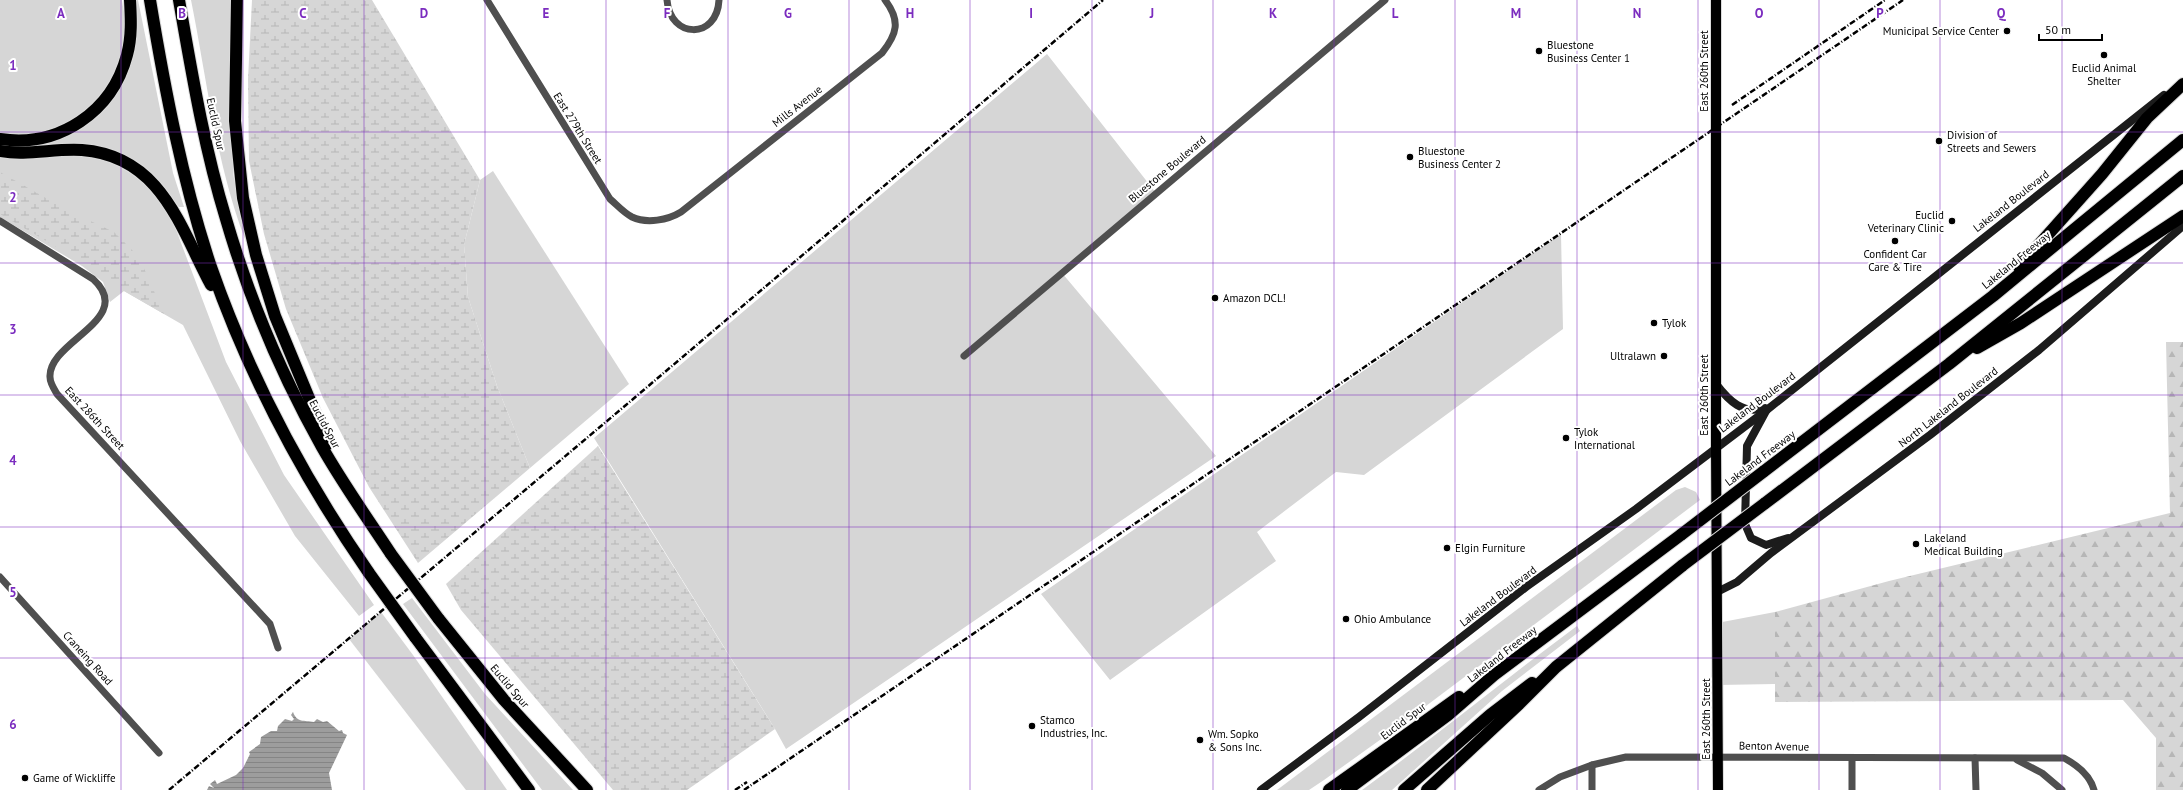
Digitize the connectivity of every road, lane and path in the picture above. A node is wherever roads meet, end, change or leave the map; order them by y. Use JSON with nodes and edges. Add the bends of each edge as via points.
{"nodes":[{"id":1,"x":130,"y":0,"type":"edge"},
{"id":2,"x":150,"y":0,"type":"edge"},
{"id":3,"x":179,"y":0,"type":"edge"},
{"id":4,"x":237,"y":0,"type":"edge"},
{"id":5,"x":488,"y":0,"type":"edge"},
{"id":6,"x":667,"y":0,"type":"edge"},
{"id":7,"x":719,"y":0,"type":"edge"},
{"id":8,"x":1385,"y":0,"type":"edge"},
{"id":9,"x":1716,"y":0,"type":"edge"},
{"id":10,"x":886,"y":1,"type":"edge"},
{"id":11,"x":2183,"y":80,"type":"edge"},
{"id":12,"x":2183,"y":84,"type":"edge"},
{"id":13,"x":0,"y":138,"type":"edge"},
{"id":14,"x":2183,"y":140,"type":"edge"},
{"id":15,"x":0,"y":151,"type":"edge"},
{"id":16,"x":2183,"y":176,"type":"edge"},
{"id":17,"x":681,"y":212,"type":"joint"},
{"id":18,"x":2183,"y":216,"type":"edge"},
{"id":19,"x":0,"y":221,"type":"edge"},
{"id":20,"x":2183,"y":226,"type":"edge"},
{"id":21,"x":1993,"y":296,"type":"junction"},
{"id":22,"x":233,"y":325,"type":"junction"},
{"id":23,"x":964,"y":356,"type":"dead end"},
{"id":24,"x":1948,"y":364,"type":"junction"},
{"id":25,"x":1716,"y":384,"type":"junction"},
{"id":26,"x":1770,"y":408,"type":"junction"},
{"id":27,"x":1716,"y":447,"type":"junction"},
{"id":28,"x":338,"y":473,"type":"junction"},
{"id":29,"x":1794,"y":536,"type":"junction"},
{"id":30,"x":0,"y":577,"type":"edge"},
{"id":31,"x":1717,"y":592,"type":"junction"},
{"id":32,"x":278,"y":648,"type":"dead end"},
{"id":33,"x":1556,"y":667,"type":"junction"},
{"id":34,"x":1494,"y":675,"type":"junction"},
{"id":35,"x":159,"y":753,"type":"dead end"},
{"id":36,"x":1718,"y":756,"type":"junction"},
{"id":37,"x":1976,"y":758,"type":"junction"},
{"id":38,"x":1852,"y":759,"type":"junction"},
{"id":39,"x":2015,"y":759,"type":"junction"},
{"id":40,"x":1592,"y":765,"type":"junction"},
{"id":41,"x":527,"y":790,"type":"edge"},
{"id":42,"x":587,"y":790,"type":"edge"},
{"id":43,"x":1261,"y":790,"type":"edge"},
{"id":44,"x":1329,"y":790,"type":"edge"},
{"id":45,"x":1347,"y":790,"type":"edge"},
{"id":46,"x":1404,"y":790,"type":"edge"},
{"id":47,"x":1427,"y":790,"type":"edge"},
{"id":48,"x":1539,"y":790,"type":"edge"},
{"id":49,"x":1592,"y":790,"type":"edge"},
{"id":50,"x":1718,"y":790,"type":"edge"},
{"id":51,"x":1852,"y":790,"type":"edge"},
{"id":52,"x":1976,"y":790,"type":"edge"},
{"id":53,"x":2062,"y":790,"type":"edge"},
{"id":54,"x":2094,"y":790,"type":"edge"}],
"edges":[{"from":1,"to":13,"type":"highway","via":[[127,53],[118,80],[101,104],[78,124],[51,136],[24,140]]},
{"from":2,"to":22,"type":"highway","via":[[165,86],[185,176],[211,266]]},
{"from":3,"to":28,"type":"highway","name":"Euclid Spur","via":[[210,161],[236,252],[257,310],[282,367],[308,422]]},
{"from":4,"to":28,"type":"highway","via":[[234,121],[247,216],[275,316]]},
{"from":5,"to":17,"type":"street","name":"East 279th Street","via":[[610,199],[633,217],[650,221]]},
{"from":6,"to":7,"type":"street","via":[[671,17],[677,24],[687,29],[698,30],[714,20]]},
{"from":8,"to":23,"type":"street","name":"Bluestone Boulevard"},
{"from":9,"to":25,"type":"main road","name":"East 260th Street"},
{"from":10,"to":17,"type":"street","name":"Mills Avenue","via":[[896,19],[893,39],[882,53]]},
{"from":11,"to":26,"type":"street","name":"Lakeland Boulevard"},
{"from":12,"to":21,"type":"highway","via":[[2147,118],[2097,180]]},
{"from":14,"to":21,"type":"highway","name":"Lakeland Freeway"},
{"from":15,"to":22,"type":"highway","via":[[92,151],[119,159],[141,172],[160,190],[174,209],[195,255]]},
{"from":16,"to":24,"type":"highway"},
{"from":18,"to":24,"type":"highway","via":[[2021,323]]},
{"from":19,"to":32,"type":"street","name":"East 286th Street","via":[[94,279],[102,287],[105,297],[102,313],[96,322],[54,362],[50,378],[52,384],[57,394],[270,624]]},
{"from":20,"to":29,"type":"street","name":"North Lakeland Boulevard","via":[[2039,350]]},
{"from":21,"to":34,"type":"highway","name":"Lakeland Freeway","bridge":true},
{"from":22,"to":41,"type":"highway","bridge":true,"via":[[286,436],[332,516],[369,573]]},
{"from":24,"to":33,"type":"highway","bridge":true,"via":[[1682,565]]},
{"from":25,"to":26,"type":"street","via":[[1726,398],[1737,406],[1754,411]]},
{"from":25,"to":27,"type":"main road","name":"East 260th Street"},
{"from":26,"to":27,"type":"street","name":"Lakeland Boulevard"},
{"from":26,"to":29,"type":"street","via":[[1747,446],[1745,524],[1751,538],[1766,545]]},
{"from":27,"to":31,"type":"main road","name":"East 260th Street"},
{"from":27,"to":43,"type":"street","name":"Lakeland Boulevard"},
{"from":28,"to":42,"type":"highway","name":"Euclid Spur","bridge":true,"via":[[391,554],[438,618],[514,712]]},
{"from":29,"to":31,"type":"street","name":"North Lakeland Boulevard","via":[[1737,582]]},
{"from":30,"to":35,"type":"street","name":"Craneing Road"},
{"from":31,"to":36,"type":"main road","name":"East 260th Street"},
{"from":33,"to":46,"type":"highway","via":[[1511,698]]},
{"from":33,"to":47,"type":"highway"},
{"from":34,"to":44,"type":"highway","name":"Euclid Spur","via":[[1442,708]]},
{"from":34,"to":45,"type":"highway","name":"Lakeland Freeway","via":[[1448,715]]},
{"from":36,"to":38,"type":"street","name":"Benton Avenue"},
{"from":36,"to":40,"type":"street","name":"Benton Avenue","via":[[1626,757]]},
{"from":36,"to":50,"type":"main road","name":"East 260th Street"},
{"from":37,"to":38,"type":"street","name":"Benton Avenue"},
{"from":37,"to":39,"type":"street","name":"Benton Avenue"},
{"from":37,"to":52,"type":"street"},
{"from":38,"to":51,"type":"street"},
{"from":39,"to":53,"type":"street","name":"Benton Avenue","via":[[2042,772]]},
{"from":39,"to":54,"type":"street","name":"Benton Avenue","via":[[2064,758],[2076,764],[2085,773]]},
{"from":40,"to":48,"type":"street","name":"Benton Avenue","via":[[1560,777]]},
{"from":40,"to":49,"type":"street"}]}
